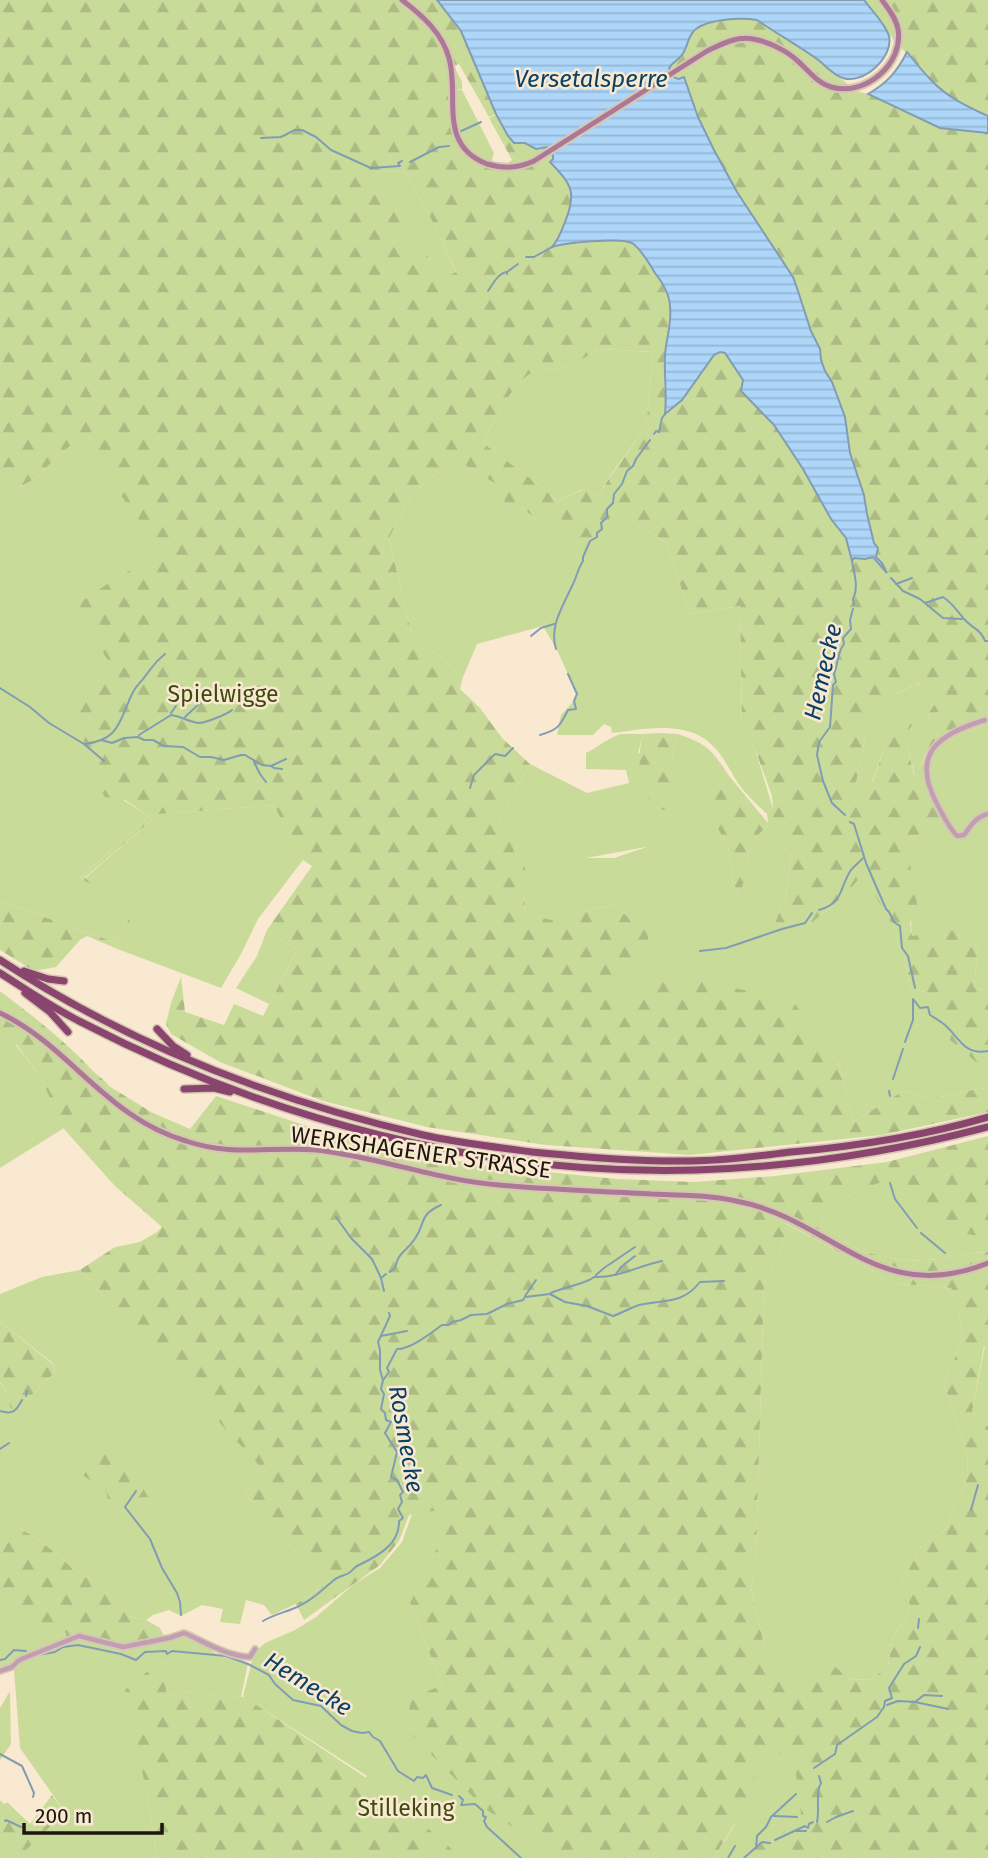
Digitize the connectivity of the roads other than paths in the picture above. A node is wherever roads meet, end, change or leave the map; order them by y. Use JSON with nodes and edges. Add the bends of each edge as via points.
{"nodes":[{"id":1,"x":402,"y":0,"type":"edge"},
{"id":2,"x":882,"y":0,"type":"edge"},
{"id":3,"x":985,"y":720,"type":"dead end"},
{"id":4,"x":988,"y":814,"type":"edge"},
{"id":5,"x":3,"y":961,"type":"edge"},
{"id":6,"x":0,"y":973,"type":"edge"},
{"id":7,"x":64,"y":981,"type":"dead end"},
{"id":8,"x":18,"y":984,"type":"junction"},
{"id":9,"x":0,"y":1013,"type":"edge"},
{"id":10,"x":157,"y":1029,"type":"dead end"},
{"id":11,"x":68,"y":1032,"type":"dead end"},
{"id":12,"x":212,"y":1070,"type":"junction"},
{"id":13,"x":184,"y":1089,"type":"dead end"},
{"id":14,"x":247,"y":1096,"type":"junction"},
{"id":15,"x":988,"y":1117,"type":"edge"},
{"id":16,"x":988,"y":1127,"type":"edge"},
{"id":17,"x":988,"y":1263,"type":"edge"},
{"id":18,"x":255,"y":1649,"type":"dead end"},
{"id":19,"x":0,"y":1671,"type":"edge"}],
"edges":[{"from":1,"to":2,"type":"main road","via":[[430,24],[446,49],[457,137],[481,161],[510,167],[531,163],[733,39],[760,41],[788,54],[821,82],[840,88],[859,86],[882,73],[897,44],[898,28]]},
{"from":3,"to":4,"type":"street","via":[[939,740],[926,772],[932,794],[957,836]]},
{"from":5,"to":7,"type":"highway"},
{"from":5,"to":12,"type":"highway","via":[[85,1011]]},
{"from":6,"to":8,"type":"highway"},
{"from":8,"to":11,"type":"highway"},
{"from":8,"to":14,"type":"highway","via":[[140,1051]]},
{"from":9,"to":17,"type":"main road","name":"WERKSHAGENER STRASSE","via":[[43,1039],[130,1114],[197,1145],[232,1151],[317,1150],[498,1185],[728,1199],[768,1209],[880,1267],[900,1272],[944,1276]]},
{"from":10,"to":12,"type":"highway","via":[[173,1046]]},
{"from":12,"to":15,"type":"highway","via":[[337,1112],[424,1135],[490,1147],[625,1159],[693,1161],[827,1149],[951,1128]]},
{"from":13,"to":14,"type":"highway","via":[[214,1088]]},
{"from":14,"to":16,"type":"highway","via":[[416,1144],[489,1157],[626,1169],[763,1167],[894,1149]]},
{"from":18,"to":19,"type":"street","via":[[250,1657],[237,1655],[184,1633],[123,1647],[79,1636]]}]}
